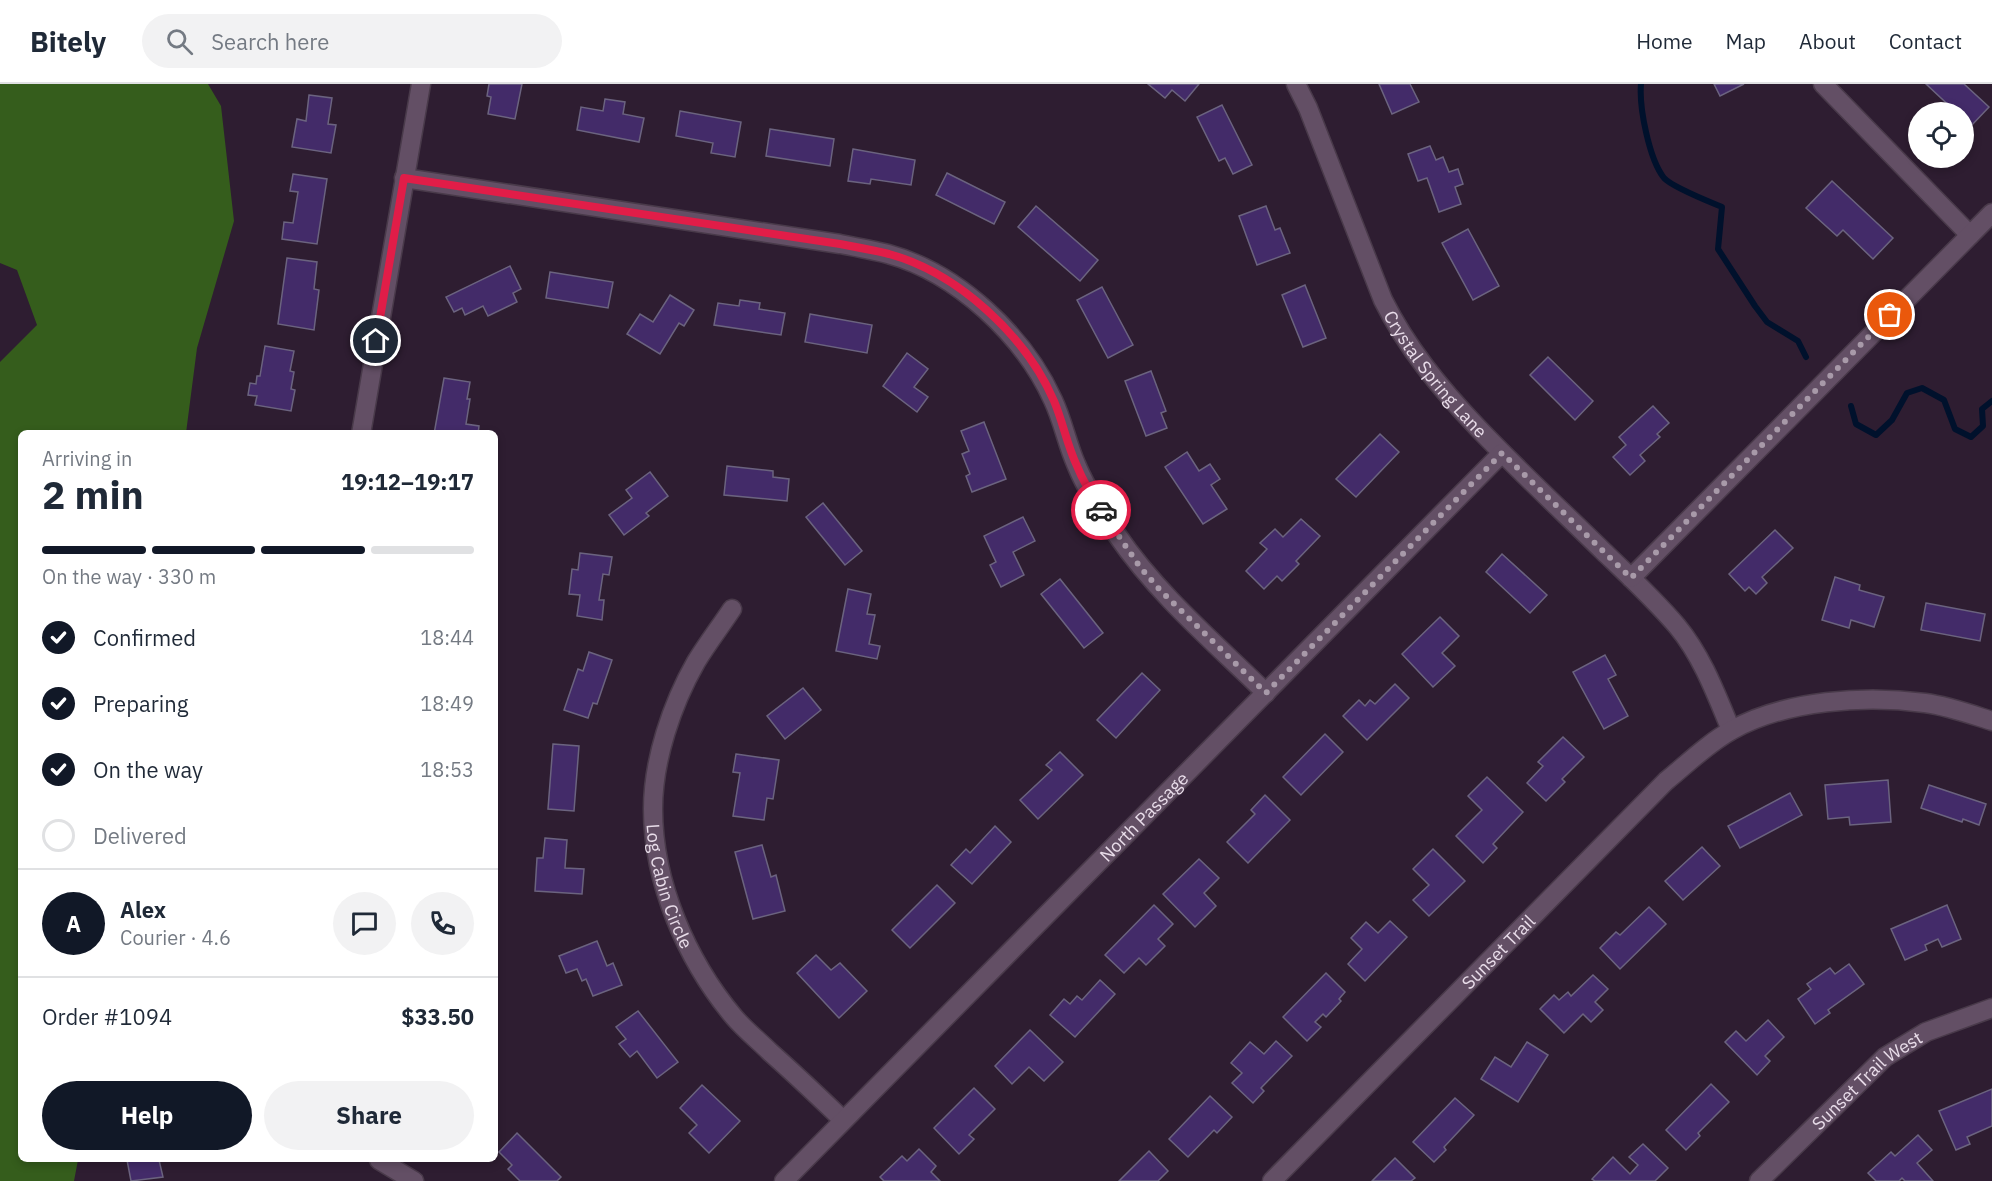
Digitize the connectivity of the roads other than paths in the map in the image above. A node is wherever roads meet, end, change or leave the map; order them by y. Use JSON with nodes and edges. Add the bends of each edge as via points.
{"nodes":[{"id":1,"x":421,"y":84,"type":"edge"},
{"id":2,"x":1296,"y":84,"type":"edge"},
{"id":3,"x":1823,"y":84,"type":"edge"},
{"id":4,"x":404,"y":178,"type":"junction"},
{"id":5,"x":1992,"y":213,"type":"edge"},
{"id":6,"x":1970,"y":236,"type":"junction"},
{"id":7,"x":362,"y":430,"type":"edge"},
{"id":8,"x":1502,"y":453,"type":"junction"},
{"id":9,"x":1631,"y":578,"type":"junction"},
{"id":10,"x":732,"y":609,"type":"dead end"},
{"id":11,"x":1266,"y":693,"type":"junction"},
{"id":12,"x":1992,"y":721,"type":"edge"},
{"id":13,"x":1731,"y":730,"type":"junction"},
{"id":14,"x":1992,"y":1008,"type":"edge"},
{"id":15,"x":843,"y":1120,"type":"junction"},
{"id":16,"x":382,"y":1162,"type":"edge"},
{"id":17,"x":414,"y":1181,"type":"edge"},
{"id":18,"x":784,"y":1181,"type":"edge"},
{"id":19,"x":1272,"y":1181,"type":"edge"},
{"id":20,"x":1760,"y":1181,"type":"edge"}],
"edges":[{"from":1,"to":4,"type":"street"},
{"from":2,"to":8,"type":"street","name":"Crystal Spring Lane","via":[[1395,324],[1443,391]]},
{"from":3,"to":6,"type":"street"},
{"from":4,"to":7,"type":"street"},
{"from":4,"to":11,"type":"street","via":[[840,244],[890,254],[939,276],[991,314],[1033,363],[1054,401],[1077,466],[1140,567]]},
{"from":5,"to":6,"type":"street"},
{"from":6,"to":9,"type":"street"},
{"from":8,"to":9,"type":"street","name":"Crystal Spring Lane"},
{"from":8,"to":11,"type":"street","name":"North Passage"},
{"from":9,"to":13,"type":"street","name":"Crystal Spring Lane","via":[[1678,627],[1695,652]]},
{"from":10,"to":15,"type":"street","name":"Log Cabin Circle","via":[[696,663],[664,741],[653,808],[664,885],[695,960],[711,987],[735,1018]]},
{"from":11,"to":15,"type":"street","name":"North Passage"},
{"from":12,"to":13,"type":"street","via":[[1927,703],[1863,700],[1808,705]]},
{"from":13,"to":19,"type":"street","name":"Sunset Trail","via":[[1666,781]]},
{"from":14,"to":20,"type":"street","name":"Sunset Trail West","via":[[1926,1032],[1885,1057]]},
{"from":15,"to":18,"type":"street","name":"North Passage"},
{"from":16,"to":17,"type":"street"}]}
